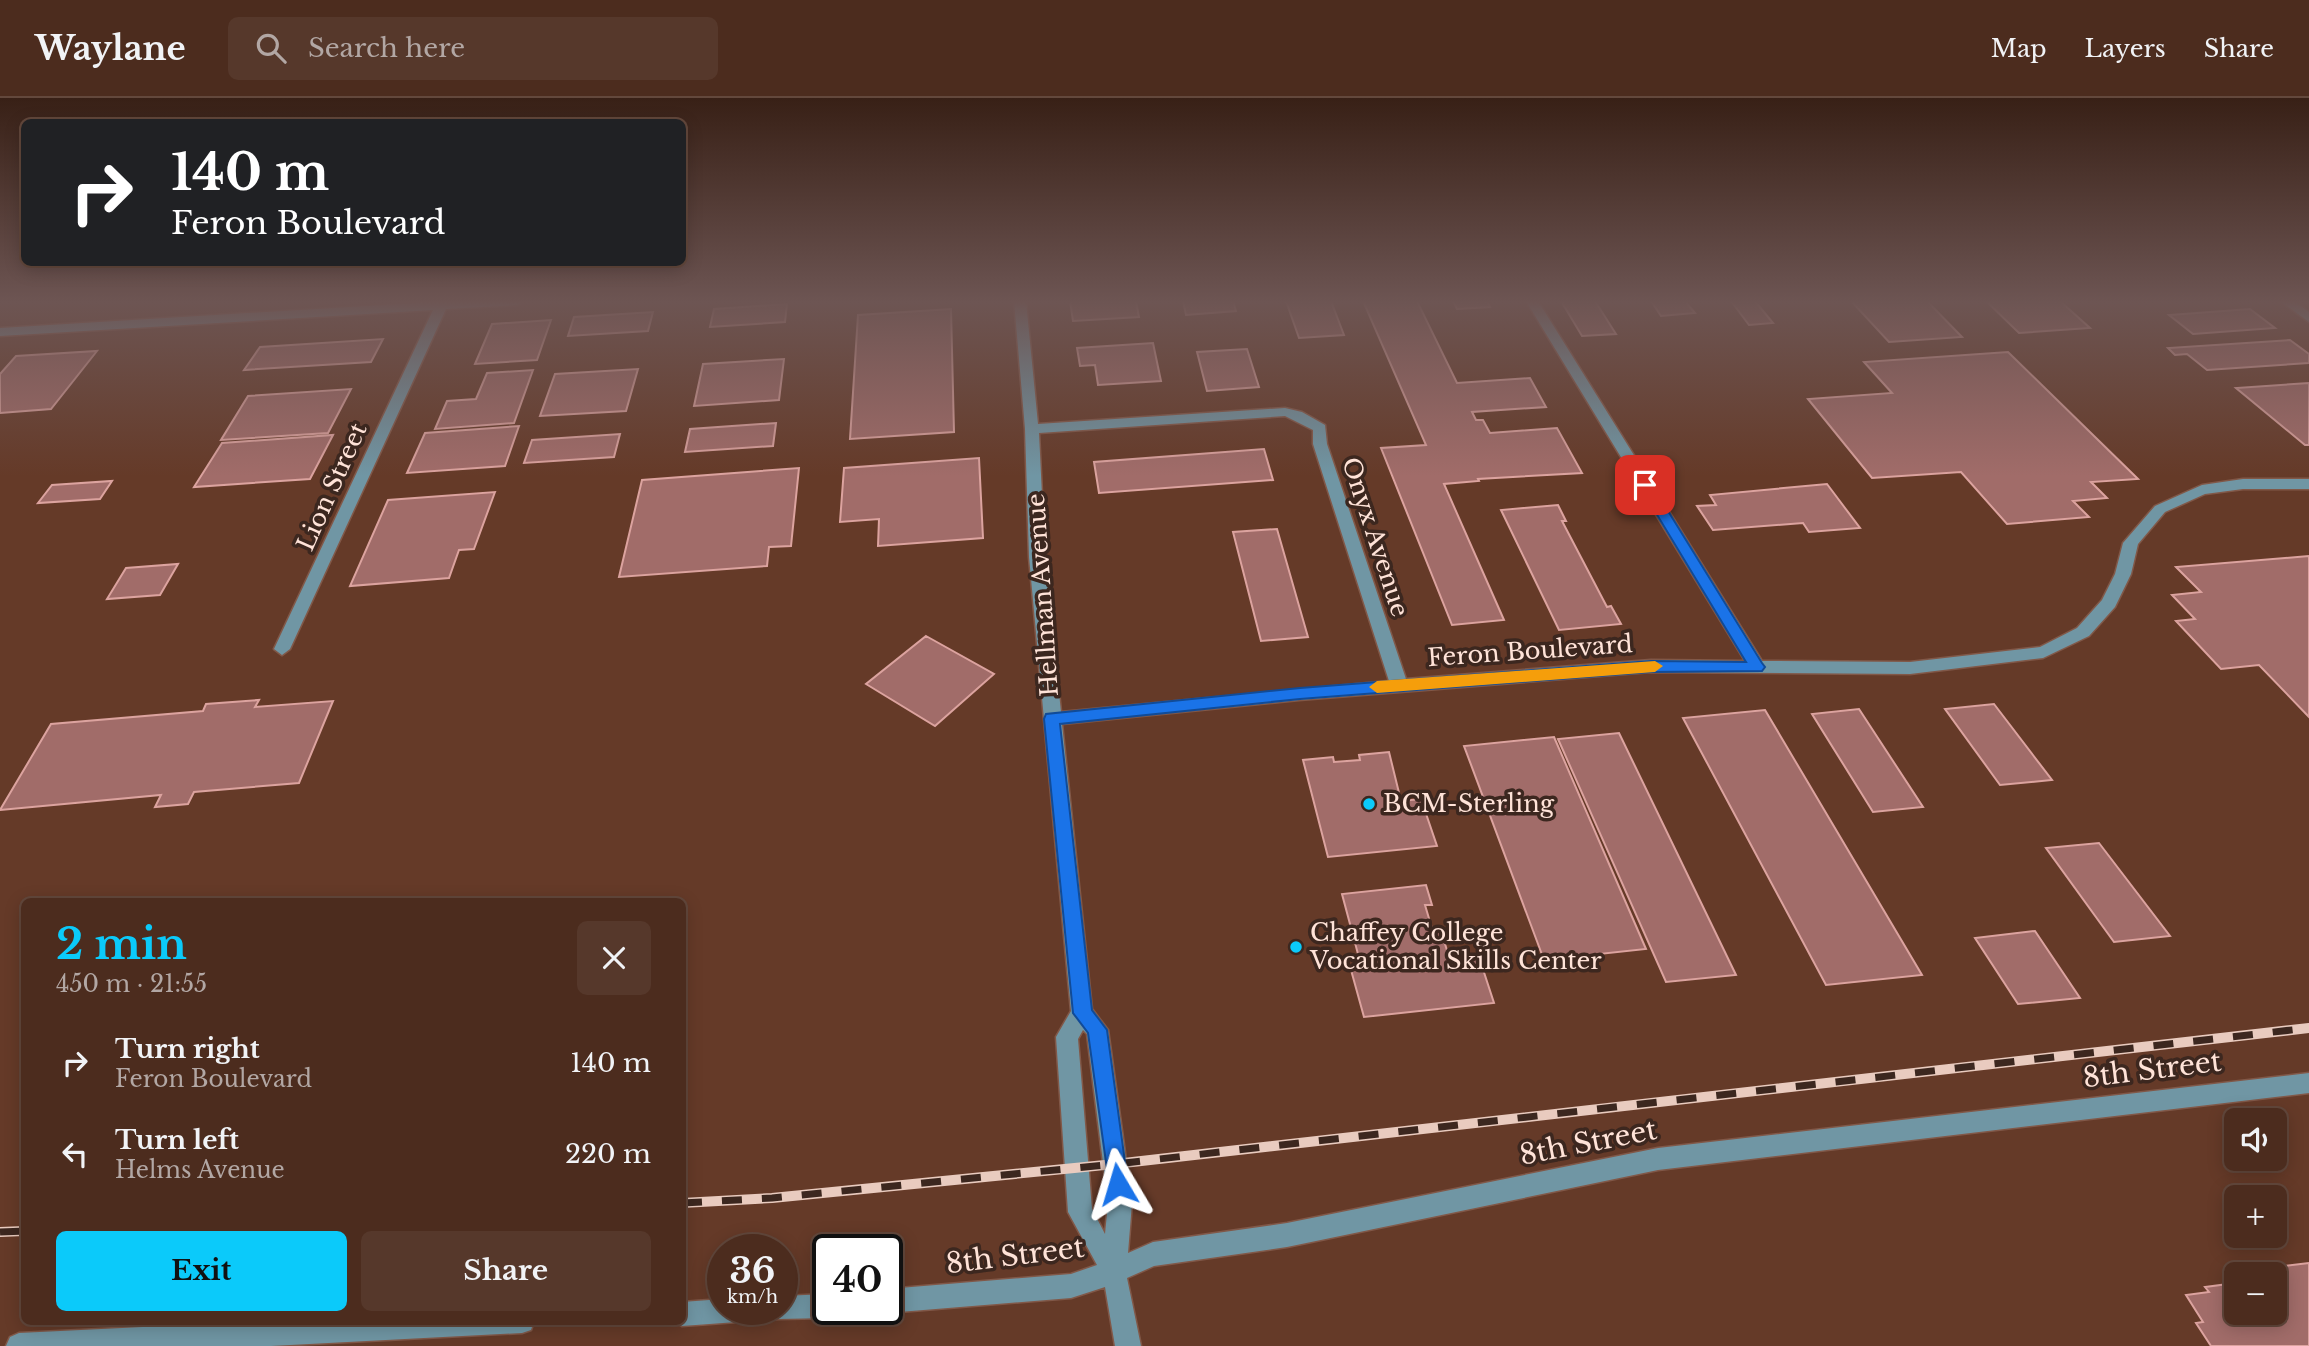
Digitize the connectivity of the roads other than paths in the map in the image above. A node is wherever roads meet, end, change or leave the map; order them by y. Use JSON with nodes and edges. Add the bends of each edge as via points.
{"nodes":[{"id":1,"x":416,"y":359,"type":"edge"},
{"id":2,"x":1025,"y":359,"type":"edge"},
{"id":3,"x":1568,"y":359,"type":"edge"},
{"id":4,"x":1032,"y":429,"type":"junction"},
{"id":5,"x":2309,"y":484,"type":"edge"},
{"id":6,"x":282,"y":649,"type":"dead end"},
{"id":7,"x":1757,"y":667,"type":"junction"},
{"id":8,"x":1399,"y":685,"type":"junction"},
{"id":9,"x":1052,"y":719,"type":"junction"},
{"id":10,"x":1083,"y":1013,"type":"junction"},
{"id":11,"x":2309,"y":1083,"type":"edge"},
{"id":12,"x":1114,"y":1272,"type":"junction"},
{"id":13,"x":903,"y":1300,"type":"edge"},
{"id":14,"x":707,"y":1313,"type":"edge"},
{"id":15,"x":686,"y":1314,"type":"edge"},
{"id":16,"x":442,"y":1325,"type":"edge"},
{"id":17,"x":19,"y":1346,"type":"edge"},
{"id":18,"x":1128,"y":1346,"type":"edge"}],
"edges":[{"from":1,"to":6,"type":"street","name":"Lion Street"},
{"from":2,"to":4,"type":"street","name":"Hellman Avenue"},
{"from":3,"to":7,"type":"street"},
{"from":4,"to":8,"type":"street","name":"Onyx Avenue","via":[[1284,412],[1320,428],[1320,444]]},
{"from":4,"to":9,"type":"street","name":"Hellman Avenue","via":[[1037,558]]},
{"from":5,"to":7,"type":"street","name":"Feron Boulevard","via":[[2243,484],[2202,490],[2160,509],[2131,543],[2109,603],[2083,632],[2043,652],[1910,668]]},
{"from":7,"to":8,"type":"street","name":"Feron Boulevard","via":[[1651,666]]},
{"from":8,"to":9,"type":"street","name":"Feron Boulevard"},
{"from":9,"to":10,"type":"street","name":"Hellman Avenue"},
{"from":10,"to":12,"type":"street","name":"Hellman Avenue","via":[[1097,1030],[1119,1190]]},
{"from":10,"to":12,"type":"street","name":"Hellman Avenue","via":[[1067,1037],[1080,1212]]},
{"from":11,"to":12,"type":"street","name":"8th Street","via":[[1658,1159],[1287,1235],[1153,1254]]},
{"from":12,"to":13,"type":"street","name":"8th Street","via":[[1071,1286]]},
{"from":12,"to":18,"type":"street","name":"Hellman Avenue"},
{"from":14,"to":15,"type":"street"},
{"from":16,"to":17,"type":"street"}]}
